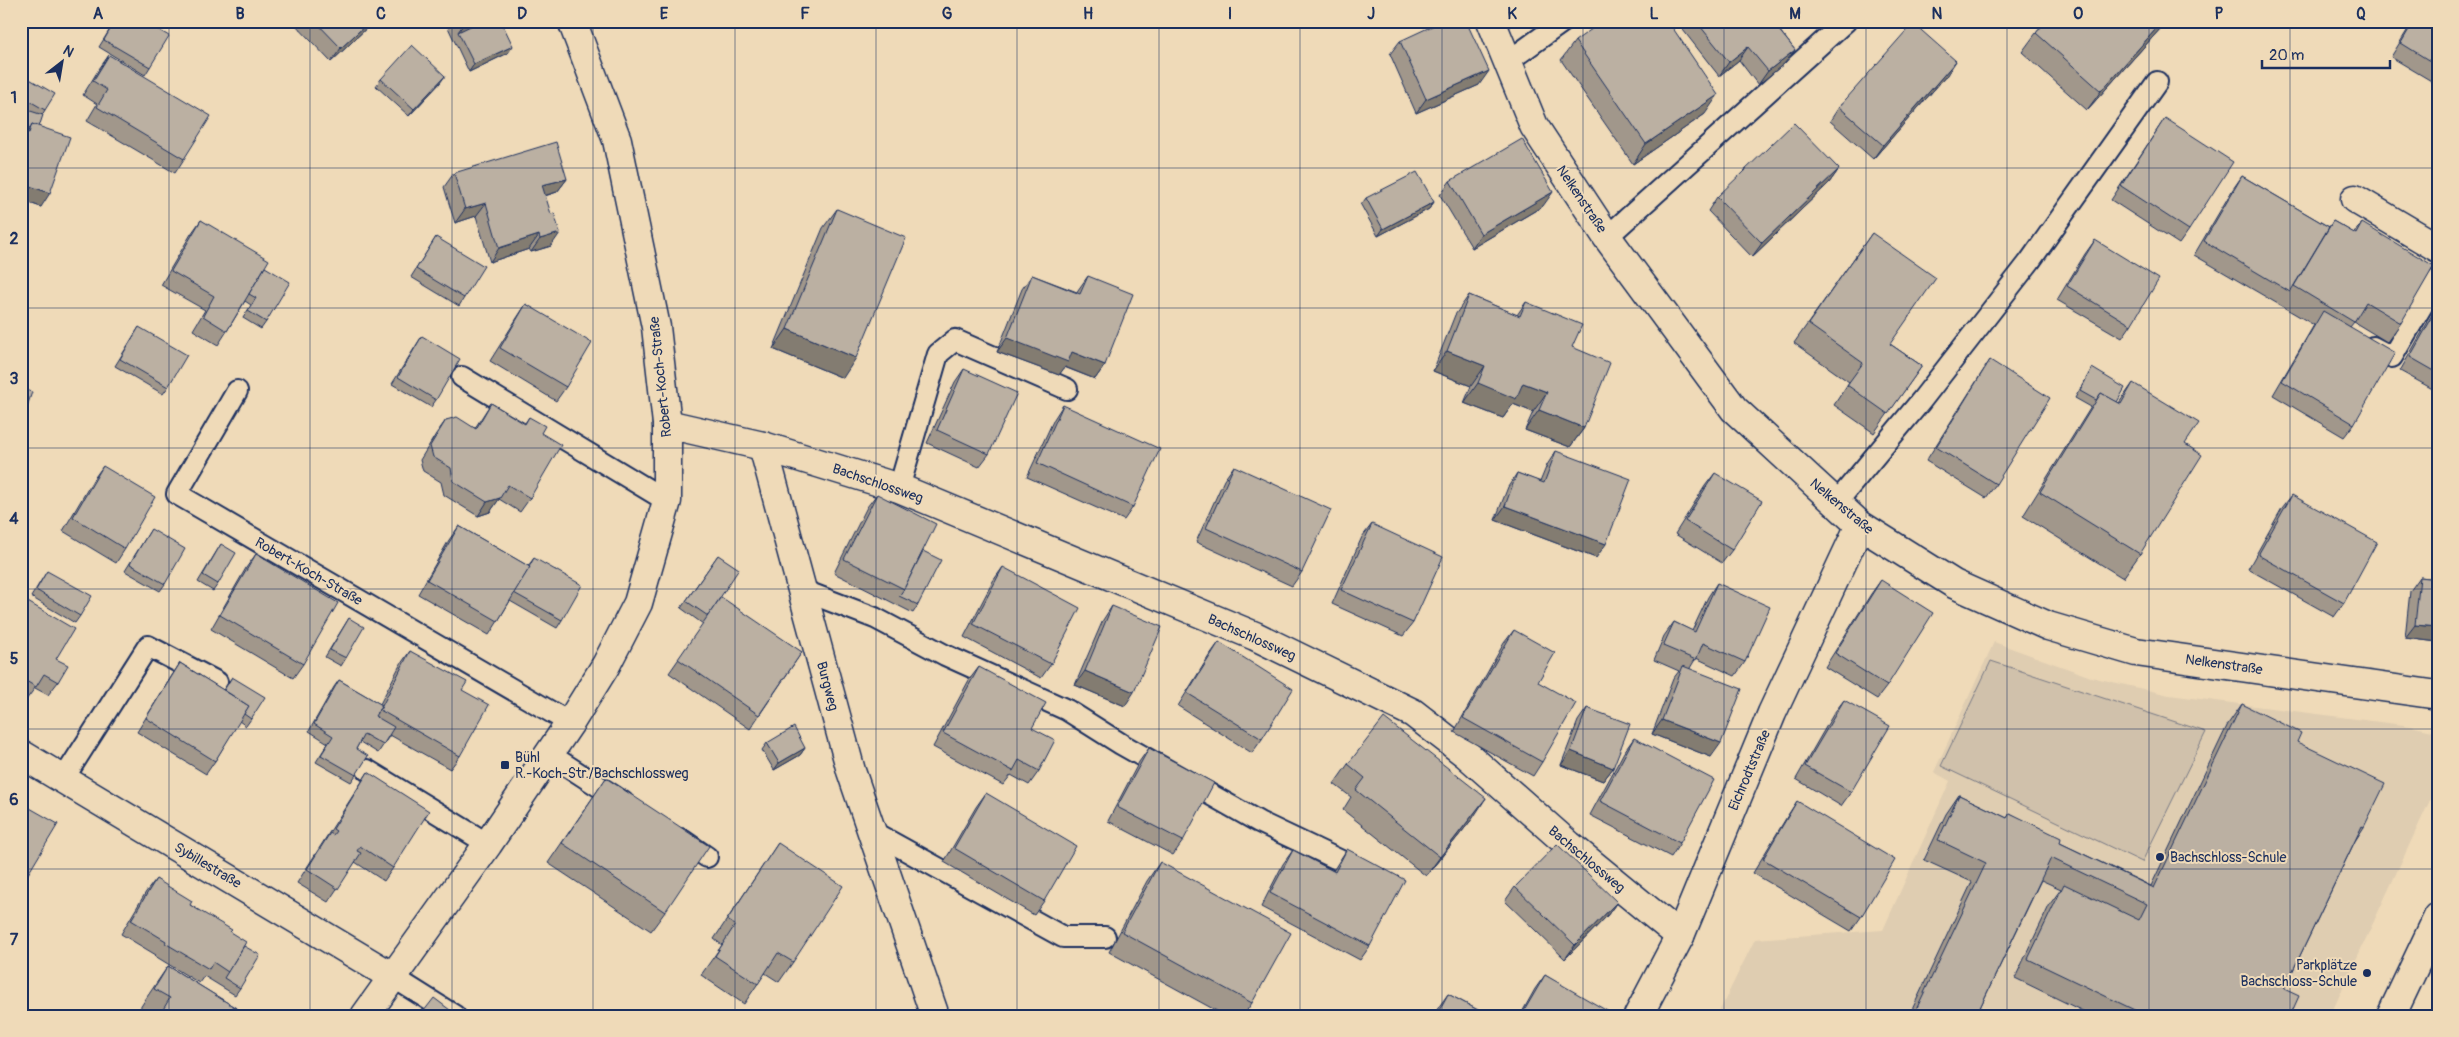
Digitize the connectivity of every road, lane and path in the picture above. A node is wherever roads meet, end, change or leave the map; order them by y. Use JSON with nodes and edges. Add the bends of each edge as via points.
{"nodes":[{"id":1,"x":572,"y":21,"type":"edge"},
{"id":2,"x":1491,"y":21,"type":"edge"},
{"id":3,"x":1564,"y":21,"type":"edge"},
{"id":4,"x":1846,"y":21,"type":"edge"},
{"id":5,"x":1507,"y":62,"type":"junction"},
{"id":6,"x":2157,"y":82,"type":"dead end"},
{"id":7,"x":2355,"y":199,"type":"dead end"},
{"id":8,"x":1607,"y":237,"type":"junction"},
{"id":9,"x":2438,"y":248,"type":"edge"},
{"id":10,"x":2438,"y":279,"type":"edge"},
{"id":11,"x":2360,"y":340,"type":"edge"},
{"id":12,"x":462,"y":376,"type":"dead end"},
{"id":13,"x":1067,"y":389,"type":"dead end"},
{"id":14,"x":237,"y":390,"type":"dead end"},
{"id":15,"x":667,"y":424,"type":"junction"},
{"id":16,"x":763,"y":446,"type":"junction"},
{"id":17,"x":899,"y":488,"type":"junction"},
{"id":18,"x":667,"y":500,"type":"junction"},
{"id":19,"x":1836,"y":503,"type":"junction"},
{"id":20,"x":1860,"y":525,"type":"junction"},
{"id":21,"x":802,"y":590,"type":"junction"},
{"id":22,"x":217,"y":682,"type":"dead end"},
{"id":23,"x":2438,"y":695,"type":"edge"},
{"id":24,"x":570,"y":723,"type":"junction"},
{"id":25,"x":21,"y":754,"type":"edge"},
{"id":26,"x":549,"y":754,"type":"junction"},
{"id":27,"x":367,"y":770,"type":"edge"},
{"id":28,"x":64,"y":778,"type":"junction"},
{"id":29,"x":640,"y":814,"type":"edge"},
{"id":30,"x":665,"y":830,"type":"edge"},
{"id":31,"x":872,"y":831,"type":"junction"},
{"id":32,"x":488,"y":844,"type":"junction"},
{"id":33,"x":707,"y":857,"type":"edge"},
{"id":34,"x":1356,"y":868,"type":"edge"},
{"id":35,"x":2438,"y":917,"type":"edge"},
{"id":36,"x":1680,"y":936,"type":"junction"},
{"id":37,"x":1106,"y":937,"type":"dead end"},
{"id":38,"x":393,"y":977,"type":"junction"},
{"id":39,"x":365,"y":1016,"type":"edge"},
{"id":40,"x":455,"y":1016,"type":"edge"},
{"id":41,"x":935,"y":1016,"type":"edge"},
{"id":42,"x":1638,"y":1016,"type":"edge"},
{"id":43,"x":2391,"y":1016,"type":"edge"}],
"edges":[{"from":1,"to":15,"type":"street","name":"Robert-Koch-Straße","via":[[617,140],[656,327]]},
{"from":2,"to":5,"type":"street","name":"Nelkenstraße"},
{"from":3,"to":5,"type":"lane"},
{"from":4,"to":8,"type":"lane"},
{"from":5,"to":8,"type":"street","name":"Nelkenstraße","via":[[1534,126]]},
{"from":6,"to":19,"type":"lane","via":[[2030,261],[1921,402]]},
{"from":7,"to":9,"type":"street"},
{"from":8,"to":19,"type":"street","name":"Nelkenstraße","via":[[1734,410]]},
{"from":10,"to":11,"type":"lane","via":[[2392,357]]},
{"from":12,"to":18,"type":"lane"},
{"from":13,"to":17,"type":"lane","via":[[955,340],[938,354]]},
{"from":14,"to":24,"type":"lane","name":"Robert-Koch-Straße","via":[[177,494]]},
{"from":15,"to":16,"type":"street"},
{"from":15,"to":18,"type":"street","name":"Robert-Koch-Straße"},
{"from":16,"to":17,"type":"street","name":"Bachschlossweg"},
{"from":16,"to":21,"type":"street","name":"Burgweg"},
{"from":17,"to":36,"type":"street","name":"Bachschlossweg","via":[[1255,636],[1413,713],[1466,754]]},
{"from":18,"to":24,"type":"street","name":"Robert-Koch-Straße","via":[[638,603],[606,665]]},
{"from":19,"to":20,"type":"street","name":"Nelkenstraße"},
{"from":20,"to":23,"type":"street","name":"Nelkenstraße","via":[[1954,584],[2048,626],[2136,652]]},
{"from":20,"to":36,"type":"street","name":"Eichrodtstraße","via":[[1772,713]]},
{"from":21,"to":31,"type":"street","name":"Burgweg","via":[[851,771]]},
{"from":21,"to":34,"type":"lane","via":[[875,618],[945,655],[1067,710],[1259,822]]},
{"from":22,"to":28,"type":"lane","via":[[148,646]]},
{"from":24,"to":26,"type":"street","name":"Robert-Koch-Straße"},
{"from":25,"to":28,"type":"street","name":"Sybillestraße"},
{"from":26,"to":29,"type":"lane"},
{"from":26,"to":32,"type":"street","name":"Robert-Koch-Straße"},
{"from":27,"to":32,"type":"lane"},
{"from":28,"to":38,"type":"street","name":"Sybillestraße"},
{"from":30,"to":33,"type":"lane"},
{"from":31,"to":37,"type":"lane","via":[[1063,937]]},
{"from":31,"to":41,"type":"street","name":"Burgweg"},
{"from":32,"to":38,"type":"street","name":"Robert-Koch-Straße"},
{"from":35,"to":43,"type":"street"},
{"from":36,"to":42,"type":"street","name":"Eichrodtstraße"},
{"from":38,"to":39,"type":"street","name":"Robert-Koch-Straße"},
{"from":38,"to":40,"type":"lane"}]}
